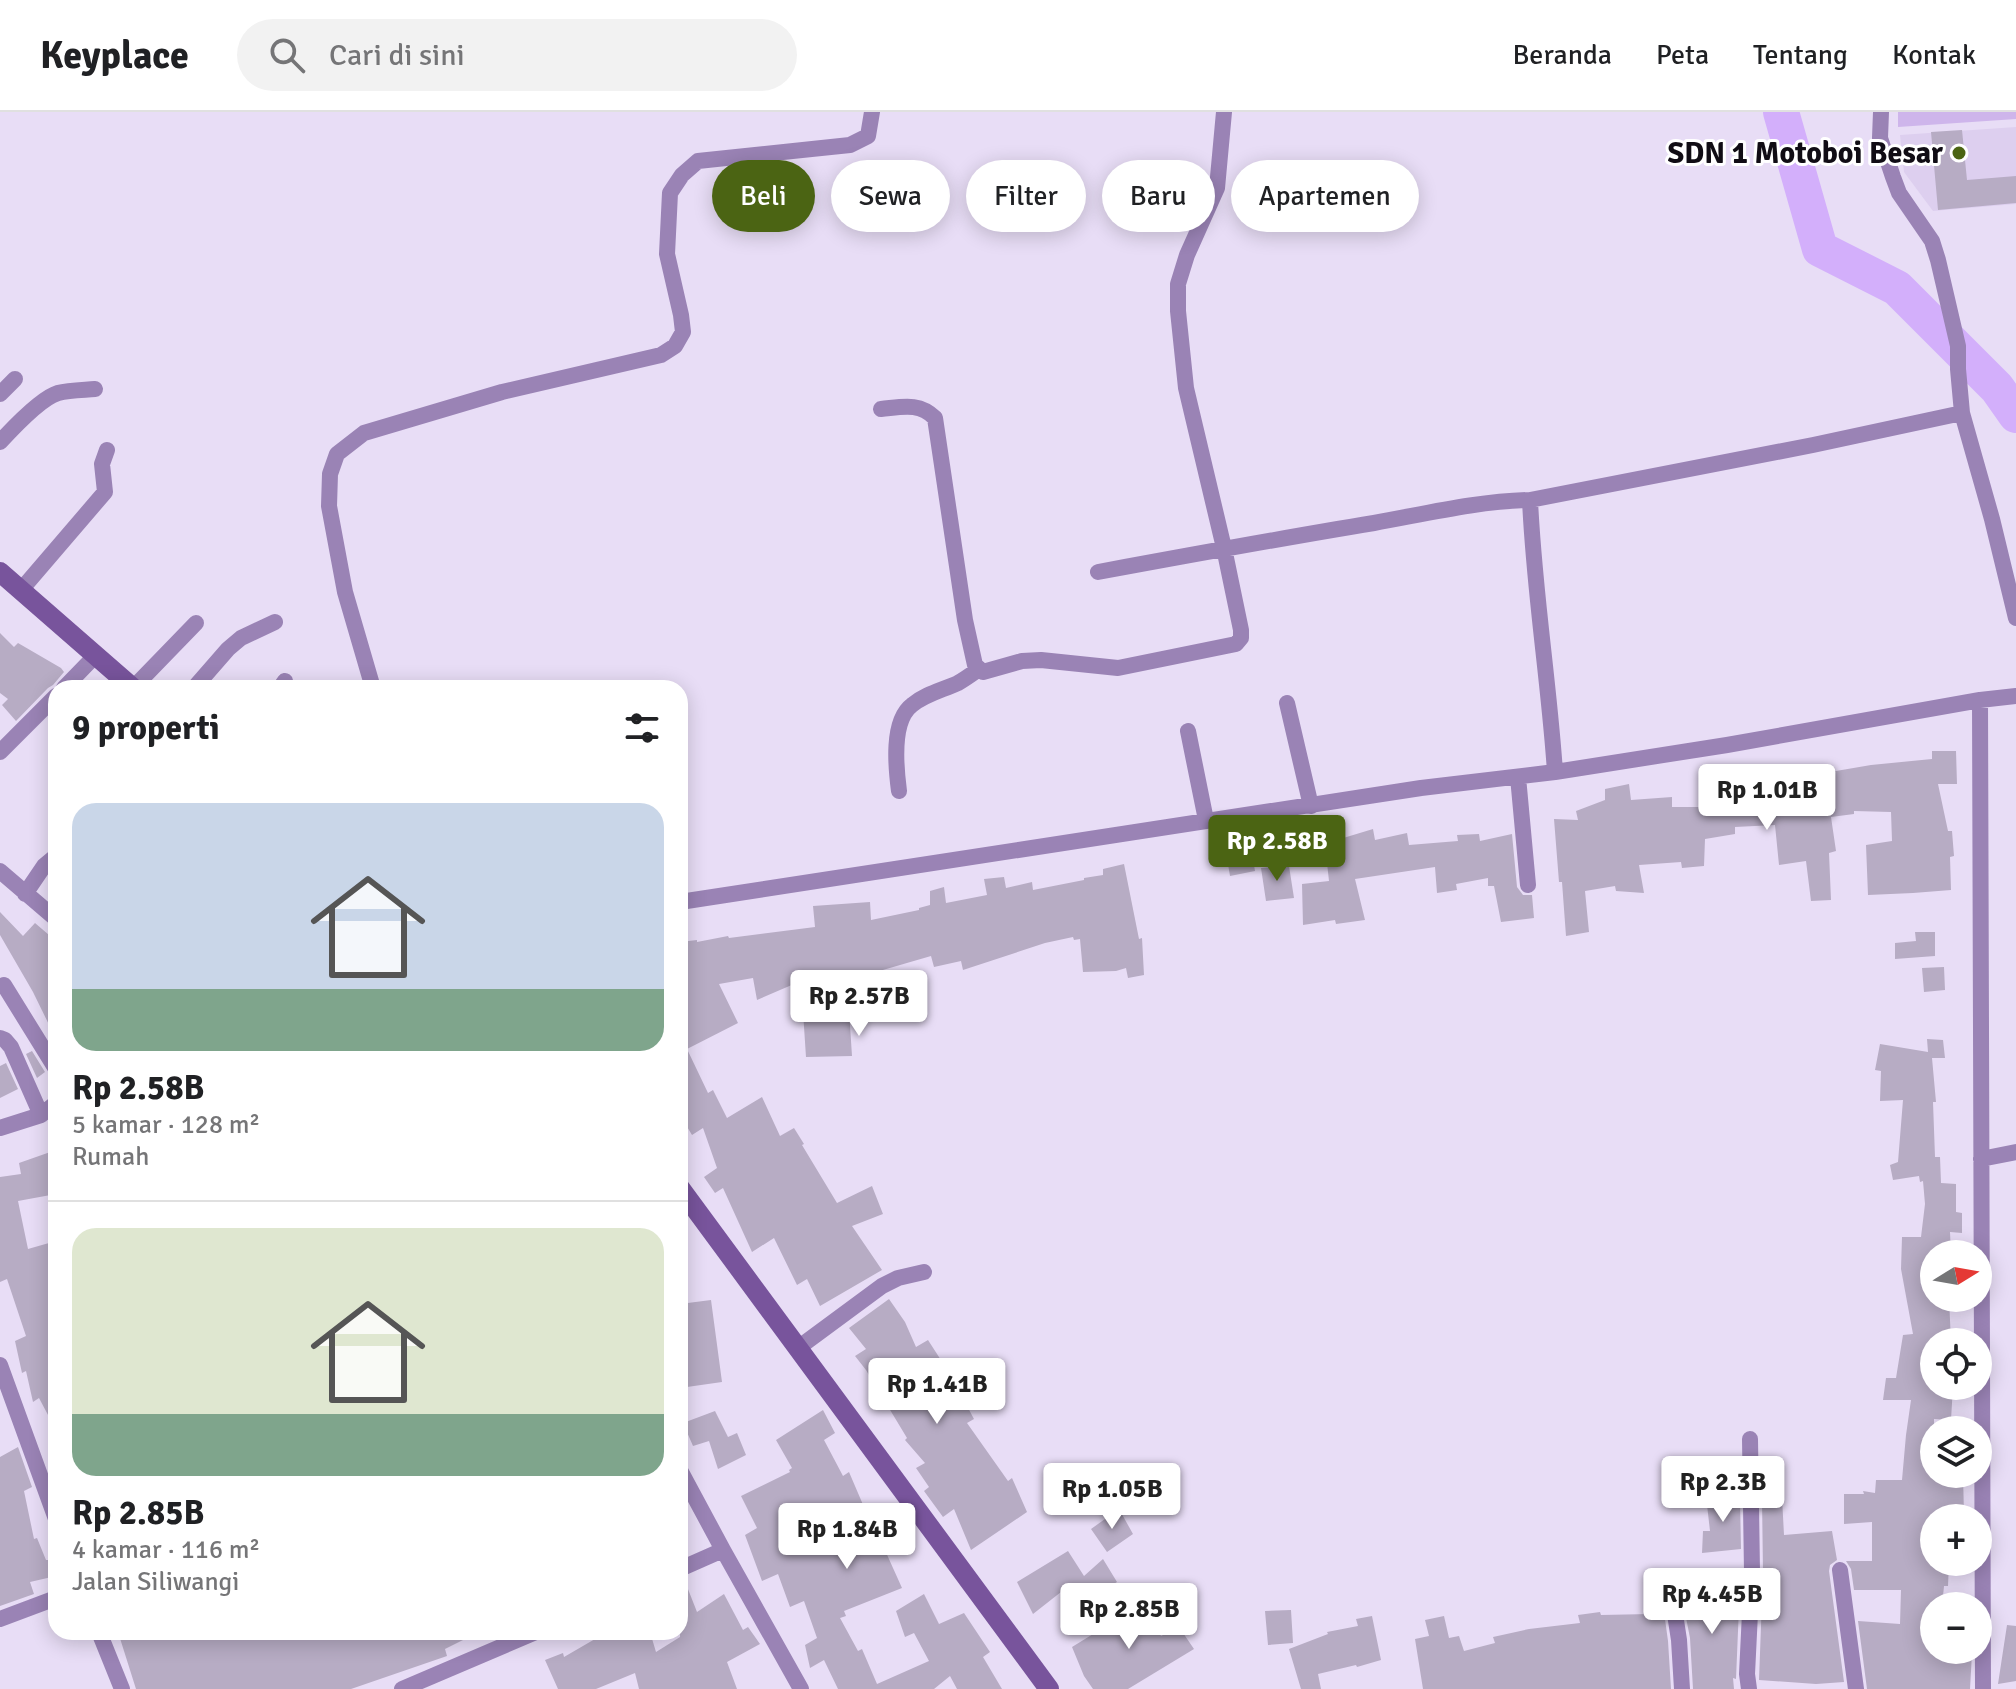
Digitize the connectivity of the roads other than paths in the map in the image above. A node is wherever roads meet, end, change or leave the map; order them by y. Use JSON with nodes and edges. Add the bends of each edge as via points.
{"nodes":[{"id":1,"x":872,"y":112,"type":"edge"},
{"id":2,"x":1224,"y":112,"type":"edge"},
{"id":3,"x":1881,"y":112,"type":"edge"},
{"id":4,"x":15,"y":379,"type":"dead end"},
{"id":5,"x":95,"y":389,"type":"dead end"},
{"id":6,"x":0,"y":394,"type":"edge"},
{"id":7,"x":881,"y":409,"type":"dead end"},
{"id":8,"x":1962,"y":413,"type":"junction"},
{"id":9,"x":0,"y":442,"type":"edge"},
{"id":10,"x":107,"y":450,"type":"dead end"},
{"id":11,"x":1530,"y":500,"type":"junction"},
{"id":12,"x":1224,"y":548,"type":"junction"},
{"id":13,"x":0,"y":572,"type":"edge"},
{"id":14,"x":1098,"y":572,"type":"dead end"},
{"id":15,"x":21,"y":590,"type":"junction"},
{"id":16,"x":2016,"y":618,"type":"edge"},
{"id":17,"x":275,"y":622,"type":"dead end"},
{"id":18,"x":196,"y":623,"type":"dead end"},
{"id":19,"x":96,"y":655,"type":"junction"},
{"id":20,"x":979,"y":669,"type":"junction"},
{"id":21,"x":72,"y":680,"type":"edge"},
{"id":22,"x":124,"y":680,"type":"edge"},
{"id":23,"x":141,"y":680,"type":"edge"},
{"id":24,"x":201,"y":680,"type":"edge"},
{"id":25,"x":371,"y":680,"type":"edge"},
{"id":26,"x":2016,"y":696,"type":"edge"},
{"id":27,"x":1980,"y":700,"type":"junction"},
{"id":28,"x":1287,"y":703,"type":"dead end"},
{"id":29,"x":48,"y":704,"type":"edge"},
{"id":30,"x":1188,"y":731,"type":"dead end"},
{"id":31,"x":0,"y":752,"type":"edge"},
{"id":32,"x":1555,"y":772,"type":"junction"},
{"id":33,"x":1518,"y":777,"type":"junction"},
{"id":34,"x":899,"y":791,"type":"dead end"},
{"id":35,"x":1311,"y":806,"type":"junction"},
{"id":36,"x":1206,"y":820,"type":"junction"},
{"id":37,"x":48,"y":863,"type":"edge"},
{"id":38,"x":0,"y":871,"type":"edge"},
{"id":39,"x":1528,"y":885,"type":"dead end"},
{"id":40,"x":25,"y":894,"type":"junction"},
{"id":41,"x":688,"y":901,"type":"edge"},
{"id":42,"x":48,"y":913,"type":"edge"},
{"id":43,"x":4,"y":985,"type":"dead end"},
{"id":44,"x":0,"y":1038,"type":"edge"},
{"id":45,"x":48,"y":1056,"type":"edge"},
{"id":46,"x":48,"y":1109,"type":"edge"},
{"id":47,"x":41,"y":1115,"type":"junction"},
{"id":48,"x":0,"y":1128,"type":"edge"},
{"id":49,"x":2016,"y":1152,"type":"edge"},
{"id":50,"x":1981,"y":1159,"type":"junction"},
{"id":51,"x":688,"y":1199,"type":"edge"},
{"id":52,"x":924,"y":1272,"type":"dead end"},
{"id":53,"x":798,"y":1348,"type":"junction"},
{"id":54,"x":0,"y":1365,"type":"edge"},
{"id":55,"x":1750,"y":1439,"type":"dead end"},
{"id":56,"x":688,"y":1485,"type":"edge"},
{"id":57,"x":48,"y":1497,"type":"edge"},
{"id":58,"x":723,"y":1550,"type":"junction"},
{"id":59,"x":688,"y":1565,"type":"edge"},
{"id":60,"x":1840,"y":1570,"type":"dead end"},
{"id":61,"x":48,"y":1601,"type":"edge"},
{"id":62,"x":1673,"y":1601,"type":"dead end"},
{"id":63,"x":0,"y":1619,"type":"edge"},
{"id":64,"x":102,"y":1640,"type":"edge"},
{"id":65,"x":517,"y":1640,"type":"edge"},
{"id":66,"x":410,"y":1687,"type":"edge"},
{"id":67,"x":122,"y":1689,"type":"edge"},
{"id":68,"x":801,"y":1689,"type":"edge"},
{"id":69,"x":1049,"y":1689,"type":"edge"},
{"id":70,"x":1682,"y":1689,"type":"edge"},
{"id":71,"x":1749,"y":1689,"type":"edge"},
{"id":72,"x":1856,"y":1689,"type":"edge"},
{"id":73,"x":1983,"y":1689,"type":"edge"}],
"edges":[{"from":1,"to":25,"type":"street","via":[[868,136],[850,145],[698,161],[682,175],[670,193],[667,254],[683,332],[661,355],[502,392],[364,433],[337,454],[329,506],[345,592]]},
{"from":2,"to":12,"type":"street","via":[[1217,188],[1182,269],[1178,311],[1186,388]]},
{"from":3,"to":8,"type":"street","via":[[1883,151],[1899,193],[1932,241],[1943,278],[1958,346]]},
{"from":4,"to":6,"type":"street"},
{"from":5,"to":9,"type":"street","via":[[50,396]]},
{"from":7,"to":20,"type":"street","via":[[914,406],[935,418],[965,620]]},
{"from":8,"to":11,"type":"street"},
{"from":8,"to":16,"type":"street"},
{"from":10,"to":15,"type":"street","via":[[102,464],[105,492]]},
{"from":11,"to":12,"type":"street"},
{"from":11,"to":32,"type":"street"},
{"from":12,"to":14,"type":"street"},
{"from":12,"to":20,"type":"street","via":[[1241,630],[1236,644],[1118,668],[1041,660]]},
{"from":13,"to":15,"type":"main road"},
{"from":15,"to":19,"type":"main road"},
{"from":17,"to":24,"type":"street","via":[[241,638]]},
{"from":18,"to":23,"type":"street"},
{"from":19,"to":21,"type":"street"},
{"from":19,"to":22,"type":"main road"},
{"from":20,"to":34,"type":"street","via":[[905,711],[895,760]]},
{"from":26,"to":27,"type":"street"},
{"from":27,"to":32,"type":"street"},
{"from":27,"to":50,"type":"street"},
{"from":28,"to":35,"type":"street"},
{"from":29,"to":31,"type":"street"},
{"from":30,"to":36,"type":"street"},
{"from":32,"to":33,"type":"street"},
{"from":33,"to":35,"type":"street"},
{"from":33,"to":39,"type":"street"},
{"from":35,"to":36,"type":"street"},
{"from":36,"to":41,"type":"street"},
{"from":37,"to":40,"type":"street"},
{"from":38,"to":40,"type":"street"},
{"from":40,"to":42,"type":"street"},
{"from":43,"to":45,"type":"street"},
{"from":44,"to":47,"type":"street","via":[[11,1047]]},
{"from":46,"to":47,"type":"street"},
{"from":47,"to":48,"type":"street"},
{"from":49,"to":50,"type":"street"},
{"from":50,"to":73,"type":"street"},
{"from":51,"to":53,"type":"main road"},
{"from":52,"to":53,"type":"street","via":[[882,1286]]},
{"from":53,"to":69,"type":"main road"},
{"from":54,"to":57,"type":"street"},
{"from":55,"to":71,"type":"street"},
{"from":56,"to":58,"type":"street"},
{"from":58,"to":59,"type":"street"},
{"from":58,"to":68,"type":"street"},
{"from":60,"to":72,"type":"street"},
{"from":61,"to":63,"type":"street"},
{"from":62,"to":70,"type":"street"},
{"from":64,"to":67,"type":"street"},
{"from":65,"to":66,"type":"street"}]}
